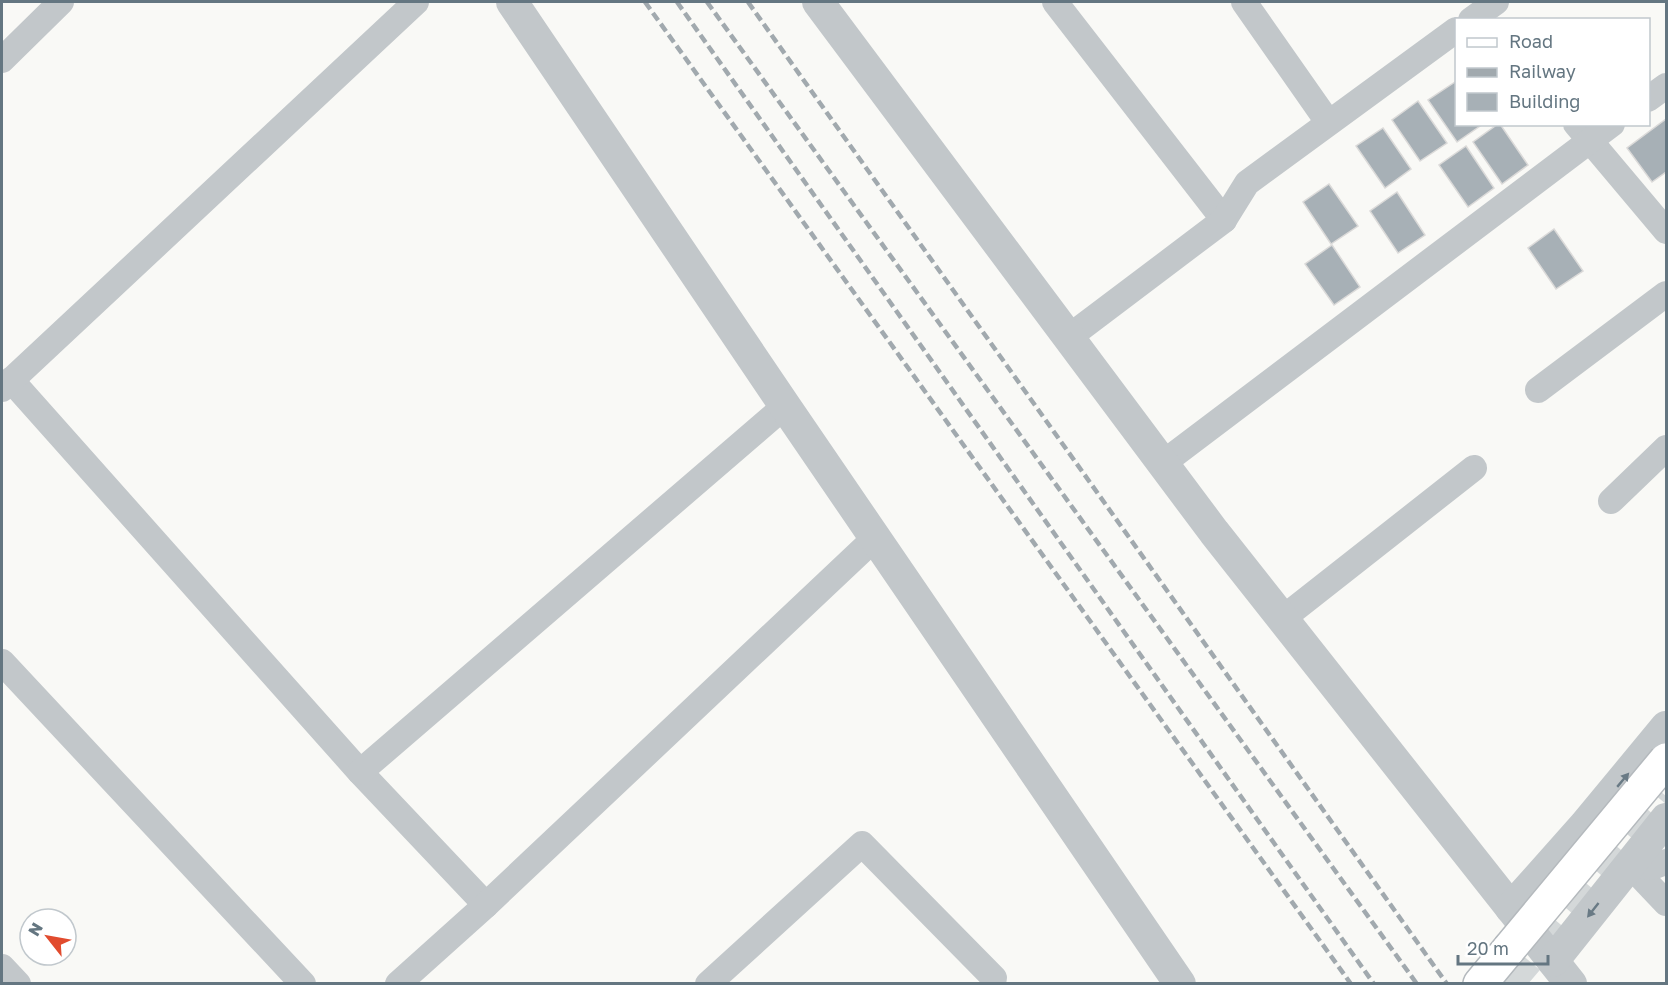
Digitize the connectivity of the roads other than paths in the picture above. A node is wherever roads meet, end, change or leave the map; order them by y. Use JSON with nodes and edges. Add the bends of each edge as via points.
{"nodes":[{"id":1,"x":61,"y":2,"type":"edge"},
{"id":2,"x":416,"y":2,"type":"edge"},
{"id":3,"x":512,"y":2,"type":"edge"},
{"id":4,"x":818,"y":2,"type":"edge"},
{"id":5,"x":1055,"y":2,"type":"edge"},
{"id":6,"x":1244,"y":2,"type":"edge"},
{"id":7,"x":1455,"y":31,"type":"edge"},
{"id":8,"x":2,"y":60,"type":"edge"},
{"id":9,"x":1666,"y":86,"type":"edge"},
{"id":10,"x":1650,"y":98,"type":"edge"},
{"id":11,"x":1328,"y":122,"type":"junction"},
{"id":12,"x":1605,"y":126,"type":"edge"},
{"id":13,"x":1583,"y":132,"type":"edge"},
{"id":14,"x":1224,"y":220,"type":"junction"},
{"id":15,"x":1666,"y":231,"type":"edge"},
{"id":16,"x":1666,"y":294,"type":"edge"},
{"id":17,"x":1069,"y":337,"type":"junction"},
{"id":18,"x":6,"y":384,"type":"edge"},
{"id":19,"x":1538,"y":390,"type":"dead end"},
{"id":20,"x":785,"y":406,"type":"junction"},
{"id":21,"x":1666,"y":448,"type":"edge"},
{"id":22,"x":1162,"y":463,"type":"junction"},
{"id":23,"x":1474,"y":468,"type":"dead end"},
{"id":24,"x":1611,"y":501,"type":"dead end"},
{"id":25,"x":875,"y":538,"type":"junction"},
{"id":26,"x":1282,"y":619,"type":"junction"},
{"id":27,"x":2,"y":662,"type":"edge"},
{"id":28,"x":1666,"y":727,"type":"edge"},
{"id":29,"x":1666,"y":760,"type":"edge"},
{"id":30,"x":360,"y":772,"type":"junction"},
{"id":31,"x":1666,"y":819,"type":"edge"},
{"id":32,"x":1666,"y":862,"type":"edge"},
{"id":33,"x":1629,"y":864,"type":"junction"},
{"id":34,"x":1666,"y":903,"type":"edge"},
{"id":35,"x":486,"y":905,"type":"junction"},
{"id":36,"x":1511,"y":908,"type":"junction"},
{"id":37,"x":2,"y":966,"type":"edge"},
{"id":38,"x":1562,"y":972,"type":"edge"},
{"id":39,"x":994,"y":982,"type":"edge"},
{"id":40,"x":18,"y":984,"type":"edge"},
{"id":41,"x":303,"y":984,"type":"edge"},
{"id":42,"x":398,"y":984,"type":"edge"},
{"id":43,"x":708,"y":984,"type":"edge"},
{"id":44,"x":1180,"y":984,"type":"edge"},
{"id":45,"x":1480,"y":984,"type":"edge"}],
"edges":[{"from":1,"to":8,"type":"street"},
{"from":2,"to":18,"type":"street"},
{"from":3,"to":20,"type":"street"},
{"from":4,"to":17,"type":"street"},
{"from":5,"to":14,"type":"street"},
{"from":6,"to":11,"type":"street"},
{"from":7,"to":11,"type":"street"},
{"from":9,"to":10,"type":"street"},
{"from":11,"to":14,"type":"street","via":[[1247,183]]},
{"from":12,"to":13,"type":"street"},
{"from":13,"to":15,"type":"street"},
{"from":13,"to":22,"type":"street"},
{"from":14,"to":17,"type":"street"},
{"from":16,"to":19,"type":"street"},
{"from":17,"to":22,"type":"street"},
{"from":18,"to":30,"type":"street"},
{"from":20,"to":25,"type":"street"},
{"from":20,"to":30,"type":"street"},
{"from":21,"to":24,"type":"street"},
{"from":22,"to":26,"type":"street"},
{"from":23,"to":26,"type":"street"},
{"from":25,"to":35,"type":"street"},
{"from":25,"to":44,"type":"street"},
{"from":26,"to":36,"type":"street"},
{"from":27,"to":41,"type":"street"},
{"from":36,"to":28,"type":"street","one_way":true},
{"from":29,"to":45,"type":"main road","bridge":true},
{"from":30,"to":35,"type":"street"},
{"from":31,"to":33,"type":"street"},
{"from":32,"to":33,"type":"street","via":[[1652,867]]},
{"from":33,"to":34,"type":"street"},
{"from":33,"to":38,"type":"street","one_way":true},
{"from":35,"to":42,"type":"street"},
{"from":36,"to":38,"type":"street"},
{"from":37,"to":40,"type":"street"},
{"from":39,"to":43,"type":"street","via":[[861,844]]}]}
